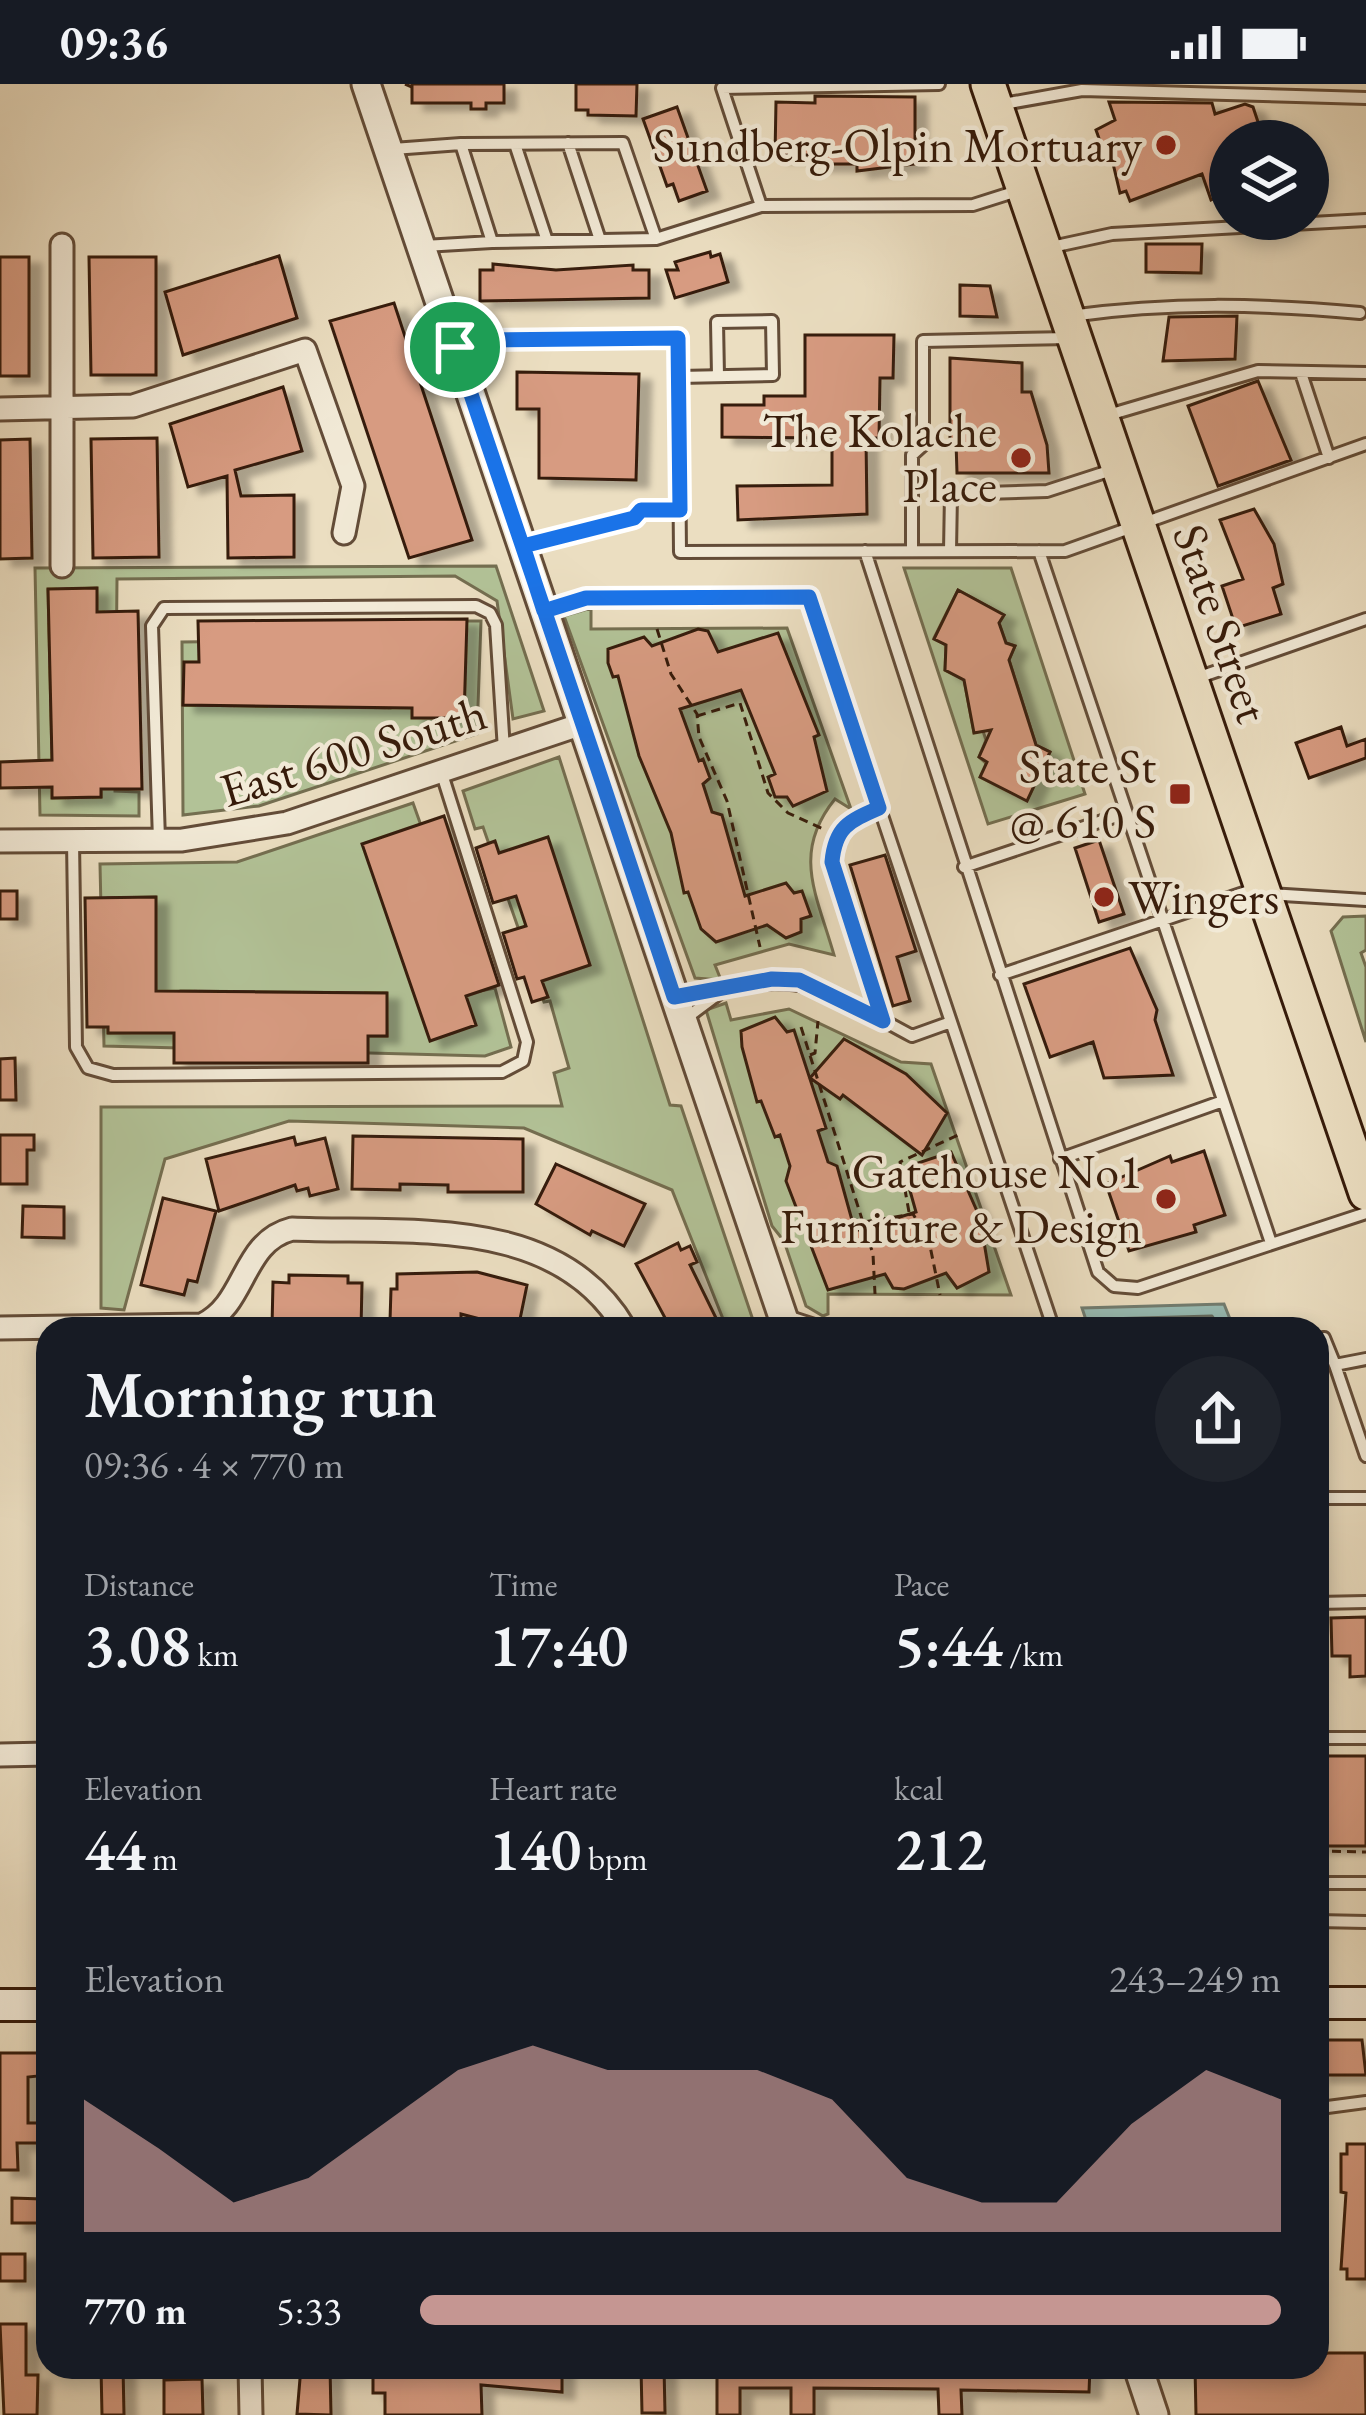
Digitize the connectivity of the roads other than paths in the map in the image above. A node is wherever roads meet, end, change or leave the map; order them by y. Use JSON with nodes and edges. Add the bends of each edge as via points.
{"nodes":[{"id":1,"x":367,"y":84,"type":"edge"},
{"id":2,"x":939,"y":84,"type":"edge"},
{"id":3,"x":993,"y":90,"type":"edge"},
{"id":4,"x":1366,"y":98,"type":"edge"},
{"id":5,"x":568,"y":143,"type":"junction"},
{"id":6,"x":460,"y":144,"type":"junction"},
{"id":7,"x":515,"y":144,"type":"junction"},
{"id":8,"x":388,"y":150,"type":"junction"},
{"id":9,"x":1024,"y":189,"type":"junction"},
{"id":10,"x":761,"y":206,"type":"junction"},
{"id":11,"x":1366,"y":220,"type":"edge"},
{"id":12,"x":656,"y":239,"type":"junction"},
{"id":13,"x":600,"y":240,"type":"junction"},
{"id":14,"x":547,"y":241,"type":"junction"},
{"id":15,"x":492,"y":242,"type":"junction"},
{"id":16,"x":62,"y":245,"type":"dead end"},
{"id":17,"x":422,"y":247,"type":"junction"},
{"id":18,"x":1044,"y":249,"type":"junction"},
{"id":19,"x":1360,"y":313,"type":"dead end"},
{"id":20,"x":1071,"y":328,"type":"junction"},
{"id":21,"x":455,"y":347,"type":"junction"},
{"id":22,"x":1301,"y":373,"type":"junction"},
{"id":23,"x":1366,"y":373,"type":"edge"},
{"id":24,"x":718,"y":376,"type":"junction"},
{"id":25,"x":679,"y":377,"type":"junction"},
{"id":26,"x":62,"y":408,"type":"junction"},
{"id":27,"x":0,"y":409,"type":"edge"},
{"id":28,"x":1102,"y":417,"type":"junction"},
{"id":29,"x":1366,"y":444,"type":"edge"},
{"id":30,"x":1329,"y":458,"type":"junction"},
{"id":31,"x":1119,"y":467,"type":"junction"},
{"id":32,"x":680,"y":510,"type":"junction"},
{"id":33,"x":1139,"y":527,"type":"junction"},
{"id":34,"x":344,"y":533,"type":"dead end"},
{"id":35,"x":523,"y":546,"type":"junction"},
{"id":36,"x":866,"y":551,"type":"junction"},
{"id":37,"x":912,"y":551,"type":"junction"},
{"id":38,"x":950,"y":551,"type":"junction"},
{"id":39,"x":1039,"y":551,"type":"junction"},
{"id":40,"x":62,"y":566,"type":"dead end"},
{"id":41,"x":544,"y":611,"type":"junction"},
{"id":42,"x":1366,"y":619,"type":"edge"},
{"id":43,"x":1191,"y":680,"type":"junction"},
{"id":44,"x":582,"y":724,"type":"junction"},
{"id":45,"x":504,"y":750,"type":"junction"},
{"id":46,"x":441,"y":771,"type":"junction"},
{"id":47,"x":879,"y":808,"type":"junction"},
{"id":48,"x":1126,"y":813,"type":"junction"},
{"id":49,"x":73,"y":840,"type":"junction"},
{"id":50,"x":159,"y":840,"type":"junction"},
{"id":51,"x":0,"y":841,"type":"edge"},
{"id":52,"x":964,"y":867,"type":"junction"},
{"id":53,"x":1263,"y":890,"type":"junction"},
{"id":54,"x":1366,"y":900,"type":"edge"},
{"id":55,"x":1162,"y":920,"type":"junction"},
{"id":56,"x":1000,"y":975,"type":"junction"},
{"id":57,"x":725,"y":988,"type":"junction"},
{"id":58,"x":679,"y":1009,"type":"junction"},
{"id":59,"x":883,"y":1021,"type":"junction"},
{"id":60,"x":951,"y":1022,"type":"junction"},
{"id":61,"x":1223,"y":1101,"type":"junction"},
{"id":62,"x":1358,"y":1142,"type":"edge"},
{"id":63,"x":1060,"y":1159,"type":"junction"},
{"id":64,"x":1366,"y":1192,"type":"edge"},
{"id":65,"x":1366,"y":1213,"type":"edge"},
{"id":66,"x":1271,"y":1243,"type":"junction"},
{"id":67,"x":213,"y":1317,"type":"edge"},
{"id":68,"x":615,"y":1317,"type":"edge"},
{"id":69,"x":782,"y":1317,"type":"edge"},
{"id":70,"x":1050,"y":1317,"type":"edge"},
{"id":71,"x":36,"y":1327,"type":"edge"},
{"id":72,"x":0,"y":1328,"type":"edge"},
{"id":73,"x":1329,"y":1350,"type":"edge"},
{"id":74,"x":1366,"y":1359,"type":"edge"},
{"id":75,"x":1335,"y":1365,"type":"junction"},
{"id":76,"x":1366,"y":1456,"type":"edge"},
{"id":77,"x":1329,"y":1498,"type":"edge"},
{"id":78,"x":1366,"y":1498,"type":"edge"},
{"id":79,"x":1366,"y":1602,"type":"edge"},
{"id":80,"x":1329,"y":1603,"type":"edge"},
{"id":81,"x":1329,"y":1738,"type":"edge"},
{"id":82,"x":1366,"y":1738,"type":"edge"},
{"id":83,"x":36,"y":1754,"type":"edge"},
{"id":84,"x":0,"y":1755,"type":"edge"},
{"id":85,"x":1329,"y":1883,"type":"edge"},
{"id":86,"x":1366,"y":1883,"type":"edge"},
{"id":87,"x":1329,"y":1922,"type":"edge"},
{"id":88,"x":1366,"y":1922,"type":"edge"},
{"id":89,"x":1329,"y":2003,"type":"edge"},
{"id":90,"x":1366,"y":2003,"type":"edge"},
{"id":91,"x":36,"y":2005,"type":"edge"},
{"id":92,"x":0,"y":2006,"type":"edge"},
{"id":93,"x":1366,"y":2102,"type":"edge"},
{"id":94,"x":1329,"y":2107,"type":"edge"},
{"id":95,"x":250,"y":2379,"type":"edge"},
{"id":96,"x":1142,"y":2379,"type":"edge"},
{"id":97,"x":250,"y":2415,"type":"edge"},
{"id":98,"x":1154,"y":2415,"type":"edge"}],
"edges":[{"from":1,"to":8,"type":"street"},
{"from":2,"to":10,"type":"lane","via":[[722,88]]},
{"from":3,"to":4,"type":"lane"},
{"from":3,"to":9,"type":"main road","name":"State Street"},
{"from":5,"to":7,"type":"lane"},
{"from":5,"to":12,"type":"lane","via":[[623,143]]},
{"from":5,"to":13,"type":"lane"},
{"from":6,"to":7,"type":"lane"},
{"from":6,"to":8,"type":"lane"},
{"from":6,"to":15,"type":"lane"},
{"from":7,"to":14,"type":"lane"},
{"from":8,"to":17,"type":"street"},
{"from":9,"to":10,"type":"lane","via":[[973,206]]},
{"from":9,"to":18,"type":"main road","name":"State Street"},
{"from":10,"to":12,"type":"lane"},
{"from":11,"to":18,"type":"lane","via":[[1112,234]]},
{"from":12,"to":13,"type":"lane"},
{"from":13,"to":14,"type":"lane"},
{"from":14,"to":15,"type":"lane"},
{"from":15,"to":17,"type":"lane"},
{"from":16,"to":26,"type":"street"},
{"from":17,"to":21,"type":"street"},
{"from":18,"to":20,"type":"main road","name":"State Street"},
{"from":19,"to":20,"type":"lane","via":[[1154,304]]},
{"from":20,"to":28,"type":"main road","name":"State Street"},
{"from":20,"to":37,"type":"lane","via":[[923,341]]},
{"from":21,"to":25,"type":"lane","via":[[678,338]]},
{"from":21,"to":35,"type":"street"},
{"from":22,"to":23,"type":"lane"},
{"from":22,"to":28,"type":"lane","via":[[1258,371]]},
{"from":22,"to":30,"type":"lane"},
{"from":24,"to":24,"type":"lane","via":[[773,374],[772,321],[716,322]]},
{"from":24,"to":25,"type":"lane"},
{"from":25,"to":32,"type":"lane"},
{"from":26,"to":27,"type":"street"},
{"from":26,"to":34,"type":"street","via":[[133,406],[305,350],[353,486]]},
{"from":26,"to":40,"type":"street"},
{"from":28,"to":31,"type":"main road","name":"State Street"},
{"from":29,"to":30,"type":"lane"},
{"from":30,"to":33,"type":"lane"},
{"from":31,"to":33,"type":"main road","name":"State Street"},
{"from":31,"to":38,"type":"lane","via":[[1047,491],[951,494]]},
{"from":32,"to":35,"type":"lane","via":[[641,510]]},
{"from":32,"to":36,"type":"lane","via":[[680,552]]},
{"from":33,"to":39,"type":"lane","via":[[1065,551]]},
{"from":33,"to":43,"type":"main road","name":"State Street"},
{"from":35,"to":41,"type":"street"},
{"from":36,"to":37,"type":"lane"},
{"from":36,"to":52,"type":"lane"},
{"from":37,"to":38,"type":"lane"},
{"from":38,"to":39,"type":"lane"},
{"from":39,"to":48,"type":"lane"},
{"from":41,"to":44,"type":"street"},
{"from":41,"to":47,"type":"lane","via":[[586,598],[809,597]]},
{"from":42,"to":43,"type":"lane"},
{"from":43,"to":53,"type":"main road","name":"State Street"},
{"from":44,"to":45,"type":"street","name":"East 600 South"},
{"from":44,"to":58,"type":"street"},
{"from":45,"to":46,"type":"street","name":"East 600 South"},
{"from":45,"to":50,"type":"lane","via":[[496,626],[476,606],[164,608],[152,626]]},
{"from":46,"to":49,"type":"lane","via":[[527,1042],[523,1061],[502,1072],[113,1075],[88,1068],[76,1047]]},
{"from":46,"to":50,"type":"street","name":"East 600 South","via":[[287,823]]},
{"from":47,"to":59,"type":"lane","via":[[842,826],[832,862]]},
{"from":47,"to":60,"type":"lane"},
{"from":48,"to":52,"type":"lane"},
{"from":48,"to":55,"type":"lane"},
{"from":49,"to":50,"type":"street","name":"East 600 South"},
{"from":49,"to":51,"type":"street","name":"East 600 South"},
{"from":52,"to":56,"type":"lane"},
{"from":53,"to":54,"type":"lane"},
{"from":53,"to":55,"type":"lane"},
{"from":53,"to":62,"type":"main road","name":"State Street"},
{"from":55,"to":56,"type":"lane"},
{"from":55,"to":61,"type":"lane"},
{"from":56,"to":63,"type":"lane"},
{"from":57,"to":58,"type":"lane"},
{"from":57,"to":58,"type":"lane"},
{"from":57,"to":59,"type":"lane","via":[[799,980]]},
{"from":58,"to":69,"type":"street"},
{"from":59,"to":60,"type":"lane","via":[[912,1036]]},
{"from":60,"to":70,"type":"lane"},
{"from":61,"to":63,"type":"lane"},
{"from":61,"to":66,"type":"lane"},
{"from":62,"to":64,"type":"main road","name":"State Street"},
{"from":63,"to":66,"type":"lane","via":[[1098,1272],[1114,1286],[1138,1288]]},
{"from":65,"to":66,"type":"lane"},
{"from":67,"to":68,"type":"street","via":[[265,1241],[292,1229],[514,1244],[580,1277]]},
{"from":71,"to":72,"type":"street"},
{"from":73,"to":75,"type":"lane"},
{"from":74,"to":75,"type":"lane"},
{"from":75,"to":76,"type":"lane"},
{"from":77,"to":78,"type":"lane"},
{"from":79,"to":80,"type":"lane"},
{"from":81,"to":82,"type":"lane"},
{"from":83,"to":84,"type":"street"},
{"from":85,"to":86,"type":"lane"},
{"from":87,"to":88,"type":"lane"},
{"from":89,"to":90,"type":"main road"},
{"from":91,"to":92,"type":"main road"},
{"from":93,"to":94,"type":"lane"},
{"from":95,"to":97,"type":"street"},
{"from":96,"to":98,"type":"street"}]}
